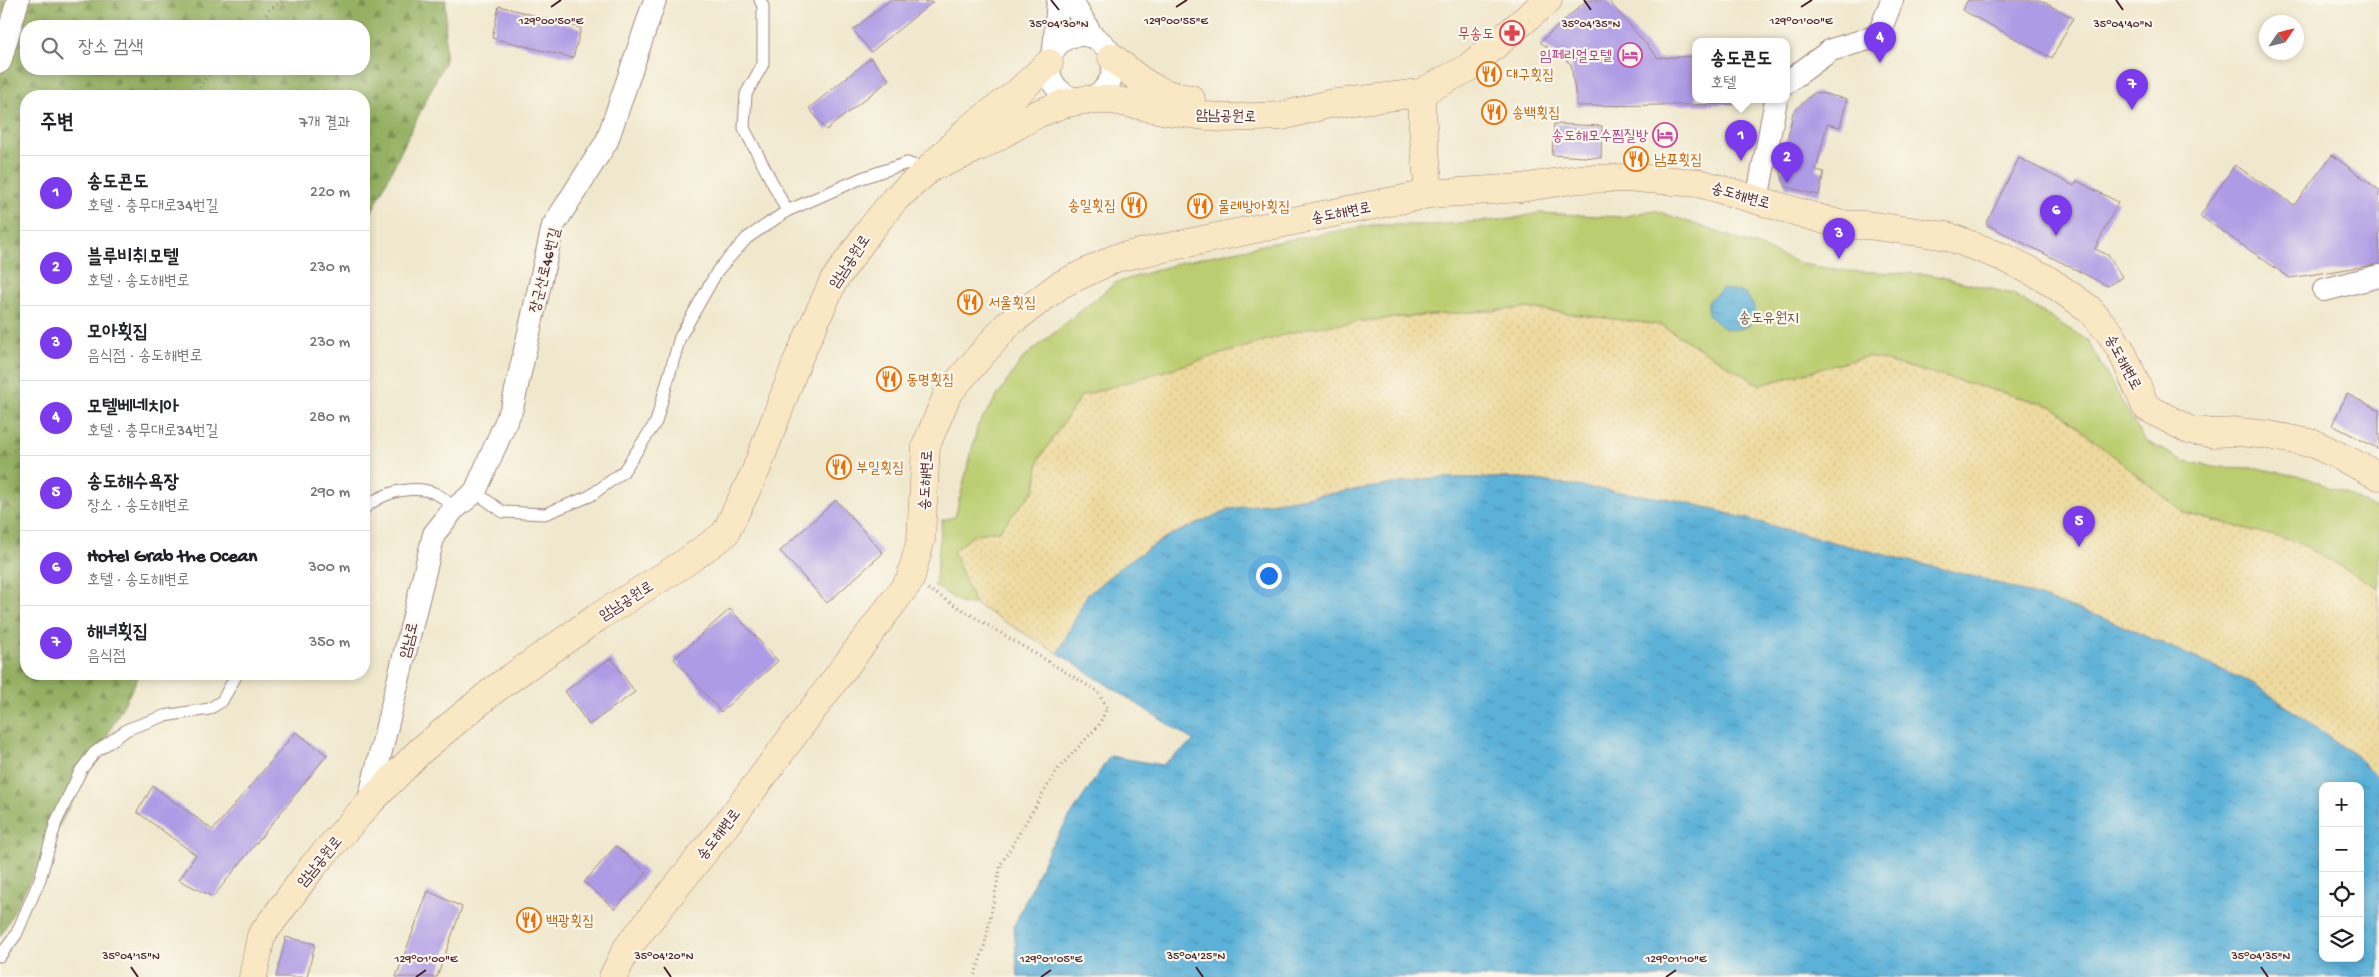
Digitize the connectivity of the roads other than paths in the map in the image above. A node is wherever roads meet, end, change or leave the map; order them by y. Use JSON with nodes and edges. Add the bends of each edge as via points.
{"nodes":[{"id":1,"x":18,"y":0,"type":"edge"},
{"id":2,"x":655,"y":0,"type":"edge"},
{"id":3,"x":760,"y":0,"type":"edge"},
{"id":4,"x":1058,"y":0,"type":"edge"},
{"id":5,"x":1071,"y":0,"type":"edge"},
{"id":6,"x":1548,"y":0,"type":"edge"},
{"id":7,"x":1892,"y":0,"type":"edge"},
{"id":8,"x":1093,"y":37,"type":"junction"},
{"id":9,"x":1052,"y":56,"type":"junction"},
{"id":10,"x":1112,"y":57,"type":"junction"},
{"id":11,"x":0,"y":62,"type":"edge"},
{"id":12,"x":1790,"y":80,"type":"edge"},
{"id":13,"x":1420,"y":93,"type":"junction"},
{"id":14,"x":1084,"y":100,"type":"junction"},
{"id":15,"x":1775,"y":103,"type":"edge"},
{"id":16,"x":1329,"y":104,"type":"junction"},
{"id":17,"x":928,"y":170,"type":"junction"},
{"id":18,"x":1428,"y":194,"type":"junction"},
{"id":19,"x":1757,"y":200,"type":"junction"},
{"id":20,"x":787,"y":211,"type":"junction"},
{"id":21,"x":2379,"y":276,"type":"edge"},
{"id":22,"x":2324,"y":290,"type":"dead end"},
{"id":23,"x":2379,"y":476,"type":"edge"},
{"id":24,"x":475,"y":492,"type":"junction"},
{"id":25,"x":370,"y":503,"type":"edge"},
{"id":26,"x":452,"y":510,"type":"junction"},
{"id":27,"x":234,"y":680,"type":"edge"},
{"id":28,"x":368,"y":804,"type":"junction"},
{"id":29,"x":0,"y":956,"type":"edge"},
{"id":30,"x":253,"y":977,"type":"edge"},
{"id":31,"x":612,"y":977,"type":"edge"}],
"edges":[{"from":1,"to":11,"type":"street"},
{"from":2,"to":24,"type":"street","name":"장군산로46번길","via":[[606,141],[553,226],[512,408]]},
{"from":3,"to":20,"type":"lane","via":[[763,6],[763,64],[746,94],[744,128]]},
{"from":4,"to":9,"type":"street"},
{"from":5,"to":8,"type":"street"},
{"from":6,"to":13,"type":"street","via":[[1468,68]]},
{"from":7,"to":12,"type":"street","via":[[1878,36],[1831,50]]},
{"from":8,"to":9,"type":"street","via":[[1078,35],[1065,39]]},
{"from":8,"to":10,"type":"street","via":[[1105,45]]},
{"from":9,"to":14,"type":"street","via":[[1050,77],[1058,89],[1070,98]]},
{"from":9,"to":17,"type":"street","name":"암남공원로","via":[[1018,92],[969,129]]},
{"from":10,"to":14,"type":"street","via":[[1114,72],[1108,85],[1098,95]]},
{"from":10,"to":16,"type":"street","name":"암남공원로","via":[[1139,82],[1184,98],[1234,103],[1289,100]]},
{"from":13,"to":16,"type":"street","name":"암남공원로"},
{"from":13,"to":18,"type":"street"},
{"from":14,"to":16,"type":"street","name":"암남공원로","via":[[1113,100],[1223,118],[1282,116]]},
{"from":14,"to":17,"type":"street","name":"암남공원로","via":[[1038,114]]},
{"from":15,"to":19,"type":"street"},
{"from":17,"to":20,"type":"lane","via":[[907,163],[862,178]]},
{"from":17,"to":28,"type":"street","name":"암남공원로","via":[[895,199],[833,282],[798,359],[756,470],[726,534],[598,617],[496,689],[420,751]]},
{"from":18,"to":19,"type":"street","name":"송도해변로","via":[[1521,188],[1578,179],[1635,178],[1699,183]]},
{"from":18,"to":31,"type":"street","name":"송도해변로","via":[[1116,258],[1060,284],[1009,323],[948,393],[926,446],[921,539],[911,578],[729,821],[627,948]]},
{"from":19,"to":23,"type":"street","name":"송도해변로","via":[[1842,225],[1867,225],[1946,236],[2005,258],[2046,278],[2088,308],[2122,352],[2146,407],[2189,430],[2268,435],[2315,444]]},
{"from":20,"to":24,"type":"lane","via":[[748,238],[718,270],[680,337],[656,422],[622,472],[590,496],[545,514],[503,512]]},
{"from":21,"to":22,"type":"street"},
{"from":24,"to":26,"type":"street","name":"암남로"},
{"from":25,"to":26,"type":"lane","via":[[414,488],[443,496]]},
{"from":26,"to":28,"type":"street","name":"암남로","via":[[434,534]]},
{"from":27,"to":29,"type":"lane","via":[[222,701],[209,709],[164,716],[128,729],[94,753],[81,770],[56,822],[40,879],[16,936]]},
{"from":28,"to":30,"type":"street","name":"암남공원로","via":[[313,866],[261,936]]}]}
